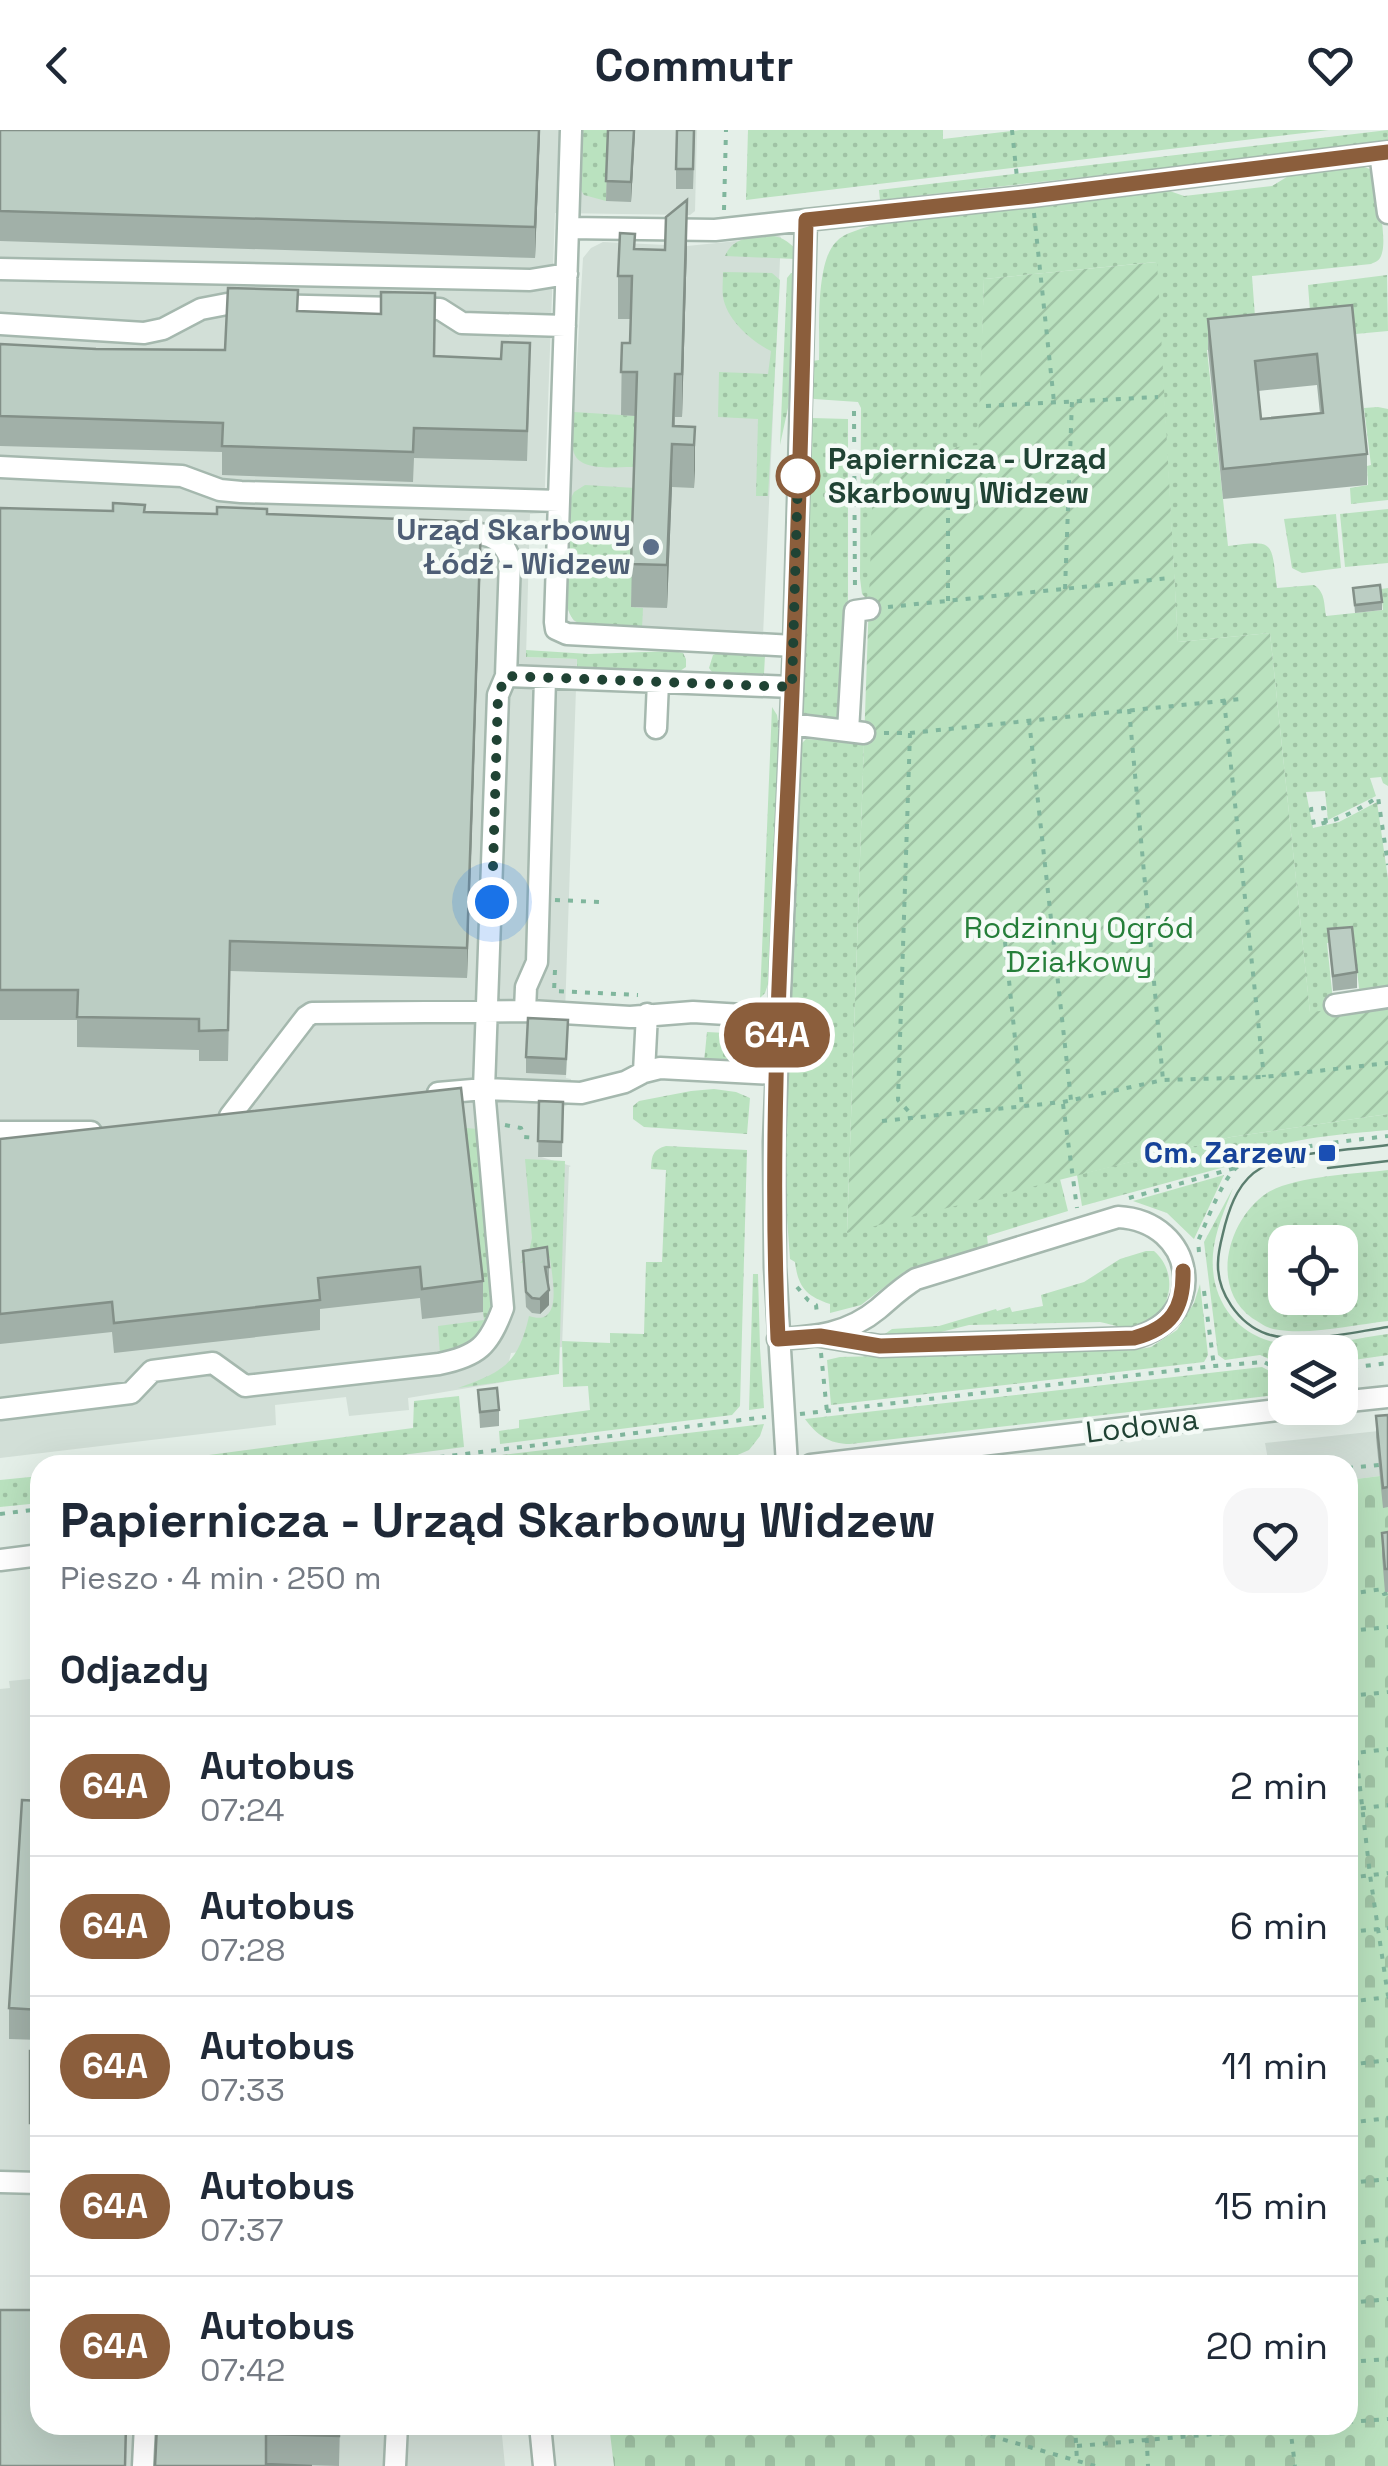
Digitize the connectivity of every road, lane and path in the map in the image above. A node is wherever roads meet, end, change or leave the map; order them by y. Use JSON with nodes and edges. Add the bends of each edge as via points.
{"nodes":[{"id":1,"x":571,"y":130,"type":"edge"},
{"id":2,"x":726,"y":130,"type":"edge"},
{"id":3,"x":1012,"y":130,"type":"edge"},
{"id":4,"x":1384,"y":152,"type":"edge"},
{"id":5,"x":1026,"y":197,"type":"junction"},
{"id":6,"x":1388,"y":213,"type":"edge"},
{"id":7,"x":806,"y":220,"type":"junction"},
{"id":8,"x":568,"y":228,"type":"junction"},
{"id":9,"x":725,"y":229,"type":"junction"},
{"id":10,"x":0,"y":269,"type":"edge"},
{"id":11,"x":567,"y":274,"type":"junction"},
{"id":12,"x":0,"y":324,"type":"edge"},
{"id":13,"x":565,"y":326,"type":"junction"},
{"id":14,"x":1158,"y":397,"type":"dead end"},
{"id":15,"x":1072,"y":401,"type":"junction"},
{"id":16,"x":1054,"y":402,"type":"junction"},
{"id":17,"x":986,"y":406,"type":"dead end"},
{"id":18,"x":854,"y":412,"type":"dead end"},
{"id":19,"x":948,"y":453,"type":"dead end"},
{"id":20,"x":0,"y":467,"type":"edge"},
{"id":21,"x":559,"y":501,"type":"junction"},
{"id":22,"x":437,"y":532,"type":"edge"},
{"id":23,"x":1170,"y":578,"type":"dead end"},
{"id":24,"x":1065,"y":589,"type":"junction"},
{"id":25,"x":948,"y":601,"type":"junction"},
{"id":26,"x":862,"y":610,"type":"junction"},
{"id":27,"x":794,"y":646,"type":"junction"},
{"id":28,"x":506,"y":676,"type":"junction"},
{"id":29,"x":545,"y":678,"type":"junction"},
{"id":30,"x":658,"y":682,"type":"junction"},
{"id":31,"x":792,"y":687,"type":"junction"},
{"id":32,"x":1241,"y":699,"type":"dead end"},
{"id":33,"x":1224,"y":700,"type":"junction"},
{"id":34,"x":1129,"y":709,"type":"junction"},
{"id":35,"x":1029,"y":720,"type":"junction"},
{"id":36,"x":790,"y":724,"type":"junction"},
{"id":37,"x":656,"y":728,"type":"dead end"},
{"id":38,"x":856,"y":732,"type":"junction"},
{"id":39,"x":910,"y":733,"type":"junction"},
{"id":40,"x":1326,"y":823,"type":"dead end"},
{"id":41,"x":1388,"y":865,"type":"edge"},
{"id":42,"x":559,"y":900,"type":"dead end"},
{"id":43,"x":600,"y":902,"type":"dead end"},
{"id":44,"x":1004,"y":942,"type":"dead end"},
{"id":45,"x":555,"y":967,"type":"dead end"},
{"id":46,"x":567,"y":992,"type":"dead end"},
{"id":47,"x":1388,"y":997,"type":"edge"},
{"id":48,"x":1335,"y":1005,"type":"dead end"},
{"id":49,"x":488,"y":1011,"type":"junction"},
{"id":50,"x":525,"y":1012,"type":"junction"},
{"id":51,"x":647,"y":1014,"type":"junction"},
{"id":52,"x":778,"y":1017,"type":"junction"},
{"id":53,"x":1388,"y":1063,"type":"edge"},
{"id":54,"x":644,"y":1072,"type":"junction"},
{"id":55,"x":776,"y":1074,"type":"junction"},
{"id":56,"x":1264,"y":1077,"type":"junction"},
{"id":57,"x":1164,"y":1080,"type":"junction"},
{"id":58,"x":484,"y":1089,"type":"junction"},
{"id":59,"x":417,"y":1096,"type":"edge"},
{"id":60,"x":1071,"y":1100,"type":"junction"},
{"id":61,"x":1063,"y":1102,"type":"junction"},
{"id":62,"x":1022,"y":1106,"type":"junction"},
{"id":63,"x":230,"y":1116,"type":"edge"},
{"id":64,"x":914,"y":1118,"type":"junction"},
{"id":65,"x":882,"y":1121,"type":"dead end"},
{"id":66,"x":105,"y":1130,"type":"edge"},
{"id":67,"x":0,"y":1132,"type":"edge"},
{"id":68,"x":1388,"y":1136,"type":"edge"},
{"id":69,"x":1291,"y":1150,"type":"junction"},
{"id":70,"x":1300,"y":1165,"type":"dead end"},
{"id":71,"x":1081,"y":1228,"type":"junction"},
{"id":72,"x":1200,"y":1258,"type":"dead end"},
{"id":73,"x":1202,"y":1276,"type":"dead end"},
{"id":74,"x":820,"y":1336,"type":"junction"},
{"id":75,"x":778,"y":1339,"type":"junction"},
{"id":76,"x":1268,"y":1364,"type":"edge"},
{"id":77,"x":1388,"y":1364,"type":"edge"},
{"id":78,"x":1214,"y":1366,"type":"junction"},
{"id":79,"x":1358,"y":1367,"type":"edge"},
{"id":80,"x":1388,"y":1397,"type":"edge"},
{"id":81,"x":1358,"y":1400,"type":"edge"},
{"id":82,"x":0,"y":1409,"type":"edge"},
{"id":83,"x":1268,"y":1412,"type":"edge"},
{"id":84,"x":784,"y":1415,"type":"junction"},
{"id":85,"x":457,"y":1455,"type":"edge"},
{"id":86,"x":787,"y":1455,"type":"edge"},
{"id":87,"x":970,"y":1455,"type":"edge"},
{"id":88,"x":1388,"y":1464,"type":"edge"},
{"id":89,"x":1358,"y":1467,"type":"edge"},
{"id":90,"x":30,"y":1510,"type":"edge"},
{"id":91,"x":0,"y":1514,"type":"edge"},
{"id":92,"x":30,"y":1556,"type":"edge"},
{"id":93,"x":0,"y":1560,"type":"edge"},
{"id":94,"x":1358,"y":1593,"type":"edge"},
{"id":95,"x":1388,"y":1593,"type":"edge"},
{"id":96,"x":1388,"y":1628,"type":"edge"},
{"id":97,"x":1358,"y":1630,"type":"edge"},
{"id":98,"x":1388,"y":1692,"type":"edge"},
{"id":99,"x":1358,"y":1695,"type":"edge"},
{"id":100,"x":1388,"y":1749,"type":"edge"},
{"id":101,"x":1358,"y":1753,"type":"edge"},
{"id":102,"x":1358,"y":1767,"type":"edge"},
{"id":103,"x":1388,"y":1805,"type":"edge"},
{"id":104,"x":1364,"y":1808,"type":"junction"},
{"id":105,"x":1358,"y":1809,"type":"edge"},
{"id":106,"x":1388,"y":1874,"type":"edge"},
{"id":107,"x":1370,"y":1875,"type":"junction"},
{"id":108,"x":1358,"y":1877,"type":"edge"},
{"id":109,"x":1388,"y":1928,"type":"edge"},
{"id":110,"x":1378,"y":1929,"type":"junction"},
{"id":111,"x":1358,"y":1931,"type":"edge"},
{"id":112,"x":1388,"y":1996,"type":"edge"},
{"id":113,"x":1358,"y":2000,"type":"edge"},
{"id":114,"x":1388,"y":2060,"type":"edge"},
{"id":115,"x":1358,"y":2064,"type":"edge"},
{"id":116,"x":1388,"y":2118,"type":"edge"},
{"id":117,"x":1358,"y":2122,"type":"edge"},
{"id":118,"x":1388,"y":2179,"type":"edge"},
{"id":119,"x":0,"y":2182,"type":"edge"},
{"id":120,"x":1358,"y":2182,"type":"edge"},
{"id":121,"x":30,"y":2183,"type":"edge"},
{"id":122,"x":1388,"y":2240,"type":"edge"},
{"id":123,"x":1358,"y":2243,"type":"edge"},
{"id":124,"x":1388,"y":2299,"type":"edge"},
{"id":125,"x":1358,"y":2302,"type":"edge"},
{"id":126,"x":1388,"y":2358,"type":"edge"},
{"id":127,"x":1358,"y":2361,"type":"edge"},
{"id":128,"x":1388,"y":2419,"type":"edge"},
{"id":129,"x":1358,"y":2421,"type":"edge"},
{"id":130,"x":145,"y":2435,"type":"edge"},
{"id":131,"x":397,"y":2435,"type":"edge"},
{"id":132,"x":541,"y":2435,"type":"edge"},
{"id":133,"x":987,"y":2435,"type":"edge"},
{"id":134,"x":1076,"y":2435,"type":"edge"},
{"id":135,"x":1146,"y":2435,"type":"edge"},
{"id":136,"x":1197,"y":2435,"type":"edge"},
{"id":137,"x":1291,"y":2435,"type":"edge"},
{"id":138,"x":1146,"y":2440,"type":"junction"},
{"id":139,"x":1077,"y":2446,"type":"junction"},
{"id":140,"x":1077,"y":2461,"type":"junction"},
{"id":141,"x":143,"y":2466,"type":"edge"},
{"id":142,"x":395,"y":2466,"type":"edge"},
{"id":143,"x":544,"y":2466,"type":"edge"},
{"id":144,"x":1095,"y":2466,"type":"edge"},
{"id":145,"x":1148,"y":2466,"type":"edge"},
{"id":146,"x":1295,"y":2466,"type":"edge"}],
"edges":[{"from":1,"to":8,"type":"street"},
{"from":2,"to":9,"type":"path"},
{"from":3,"to":5,"type":"path"},
{"from":4,"to":5,"type":"street"},
{"from":4,"to":6,"type":"street"},
{"from":5,"to":7,"type":"street"},
{"from":5,"to":16,"type":"path"},
{"from":7,"to":9,"type":"street"},
{"from":7,"to":27,"type":"street"},
{"from":8,"to":9,"type":"street"},
{"from":8,"to":11,"type":"street"},
{"from":10,"to":11,"type":"street","via":[[530,280]]},
{"from":11,"to":13,"type":"street"},
{"from":12,"to":13,"type":"street","via":[[144,333],[227,304],[440,309],[462,322]]},
{"from":13,"to":21,"type":"street"},
{"from":14,"to":15,"type":"path"},
{"from":15,"to":16,"type":"path"},
{"from":15,"to":24,"type":"path"},
{"from":16,"to":17,"type":"path"},
{"from":18,"to":26,"type":"path"},
{"from":19,"to":25,"type":"path"},
{"from":20,"to":21,"type":"street","via":[[182,476],[241,492]]},
{"from":21,"to":27,"type":"street","via":[[554,622],[561,633]]},
{"from":22,"to":28,"type":"street","via":[[486,535],[508,551]]},
{"from":23,"to":24,"type":"path"},
{"from":24,"to":25,"type":"path"},
{"from":25,"to":26,"type":"path"},
{"from":26,"to":38,"type":"street"},
{"from":27,"to":31,"type":"street"},
{"from":28,"to":29,"type":"street"},
{"from":28,"to":49,"type":"street","via":[[498,695]]},
{"from":29,"to":30,"type":"street"},
{"from":29,"to":50,"type":"street","via":[[536,962]]},
{"from":30,"to":31,"type":"street"},
{"from":30,"to":37,"type":"street"},
{"from":31,"to":36,"type":"street"},
{"from":32,"to":33,"type":"path"},
{"from":33,"to":34,"type":"path"},
{"from":33,"to":56,"type":"path"},
{"from":34,"to":35,"type":"path"},
{"from":34,"to":57,"type":"path"},
{"from":35,"to":39,"type":"path"},
{"from":35,"to":60,"type":"path"},
{"from":36,"to":38,"type":"street"},
{"from":36,"to":52,"type":"street"},
{"from":38,"to":39,"type":"path"},
{"from":39,"to":64,"type":"path","via":[[898,1100]]},
{"from":40,"to":41,"type":"path","via":[[1378,797]]},
{"from":42,"to":43,"type":"path"},
{"from":44,"to":62,"type":"path"},
{"from":45,"to":46,"type":"path","via":[[554,991]]},
{"from":47,"to":48,"type":"street"},
{"from":49,"to":50,"type":"street"},
{"from":49,"to":58,"type":"street"},
{"from":49,"to":63,"type":"street","via":[[312,1013]]},
{"from":50,"to":51,"type":"street"},
{"from":51,"to":52,"type":"street"},
{"from":51,"to":54,"type":"street"},
{"from":52,"to":55,"type":"street"},
{"from":53,"to":56,"type":"path"},
{"from":54,"to":55,"type":"street"},
{"from":54,"to":58,"type":"street","via":[[582,1093]]},
{"from":55,"to":75,"type":"street"},
{"from":56,"to":57,"type":"path"},
{"from":57,"to":60,"type":"path"},
{"from":58,"to":59,"type":"street"},
{"from":58,"to":82,"type":"street","via":[[503,1308],[472,1354],[438,1364],[245,1386],[214,1363],[152,1371],[130,1393]]},
{"from":60,"to":61,"type":"path"},
{"from":61,"to":62,"type":"path"},
{"from":61,"to":71,"type":"path"},
{"from":62,"to":64,"type":"path"},
{"from":64,"to":65,"type":"path"},
{"from":66,"to":67,"type":"street"},
{"from":68,"to":69,"type":"path"},
{"from":69,"to":70,"type":"path","via":[[1294,1166]]},
{"from":69,"to":72,"type":"path","via":[[1235,1168],[1198,1240]]},
{"from":71,"to":74,"type":"street","via":[[916,1279],[852,1327]]},
{"from":71,"to":74,"type":"street","via":[[1135,1218],[1168,1237],[1178,1250],[1184,1291],[1166,1324],[1114,1339],[880,1346]]},
{"from":73,"to":78,"type":"path"},
{"from":74,"to":75,"type":"street"},
{"from":75,"to":84,"type":"street"},
{"from":76,"to":78,"type":"path"},
{"from":77,"to":79,"type":"path"},
{"from":78,"to":84,"type":"path"},
{"from":80,"to":81,"type":"street"},
{"from":83,"to":87,"type":"street","name":"Lodowa"},
{"from":84,"to":85,"type":"path"},
{"from":84,"to":86,"type":"street"},
{"from":88,"to":89,"type":"path"},
{"from":90,"to":91,"type":"path"},
{"from":92,"to":93,"type":"street"},
{"from":94,"to":95,"type":"path"},
{"from":96,"to":97,"type":"path"},
{"from":98,"to":99,"type":"path"},
{"from":100,"to":101,"type":"path"},
{"from":102,"to":104,"type":"path"},
{"from":103,"to":104,"type":"path"},
{"from":104,"to":105,"type":"path"},
{"from":104,"to":107,"type":"path"},
{"from":106,"to":107,"type":"path"},
{"from":107,"to":108,"type":"path"},
{"from":107,"to":110,"type":"path"},
{"from":109,"to":110,"type":"path"},
{"from":110,"to":111,"type":"path"},
{"from":110,"to":112,"type":"path"},
{"from":112,"to":113,"type":"path"},
{"from":114,"to":115,"type":"path"},
{"from":116,"to":117,"type":"path"},
{"from":118,"to":120,"type":"path"},
{"from":119,"to":121,"type":"street"},
{"from":122,"to":123,"type":"path"},
{"from":124,"to":125,"type":"path"},
{"from":126,"to":127,"type":"path"},
{"from":128,"to":129,"type":"path"},
{"from":130,"to":141,"type":"street"},
{"from":131,"to":142,"type":"street"},
{"from":132,"to":143,"type":"street"},
{"from":133,"to":140,"type":"path"},
{"from":134,"to":139,"type":"path"},
{"from":135,"to":138,"type":"path"},
{"from":136,"to":138,"type":"path"},
{"from":137,"to":146,"type":"path"},
{"from":138,"to":139,"type":"path"},
{"from":138,"to":145,"type":"path"},
{"from":139,"to":140,"type":"path"},
{"from":140,"to":144,"type":"path"}]}
